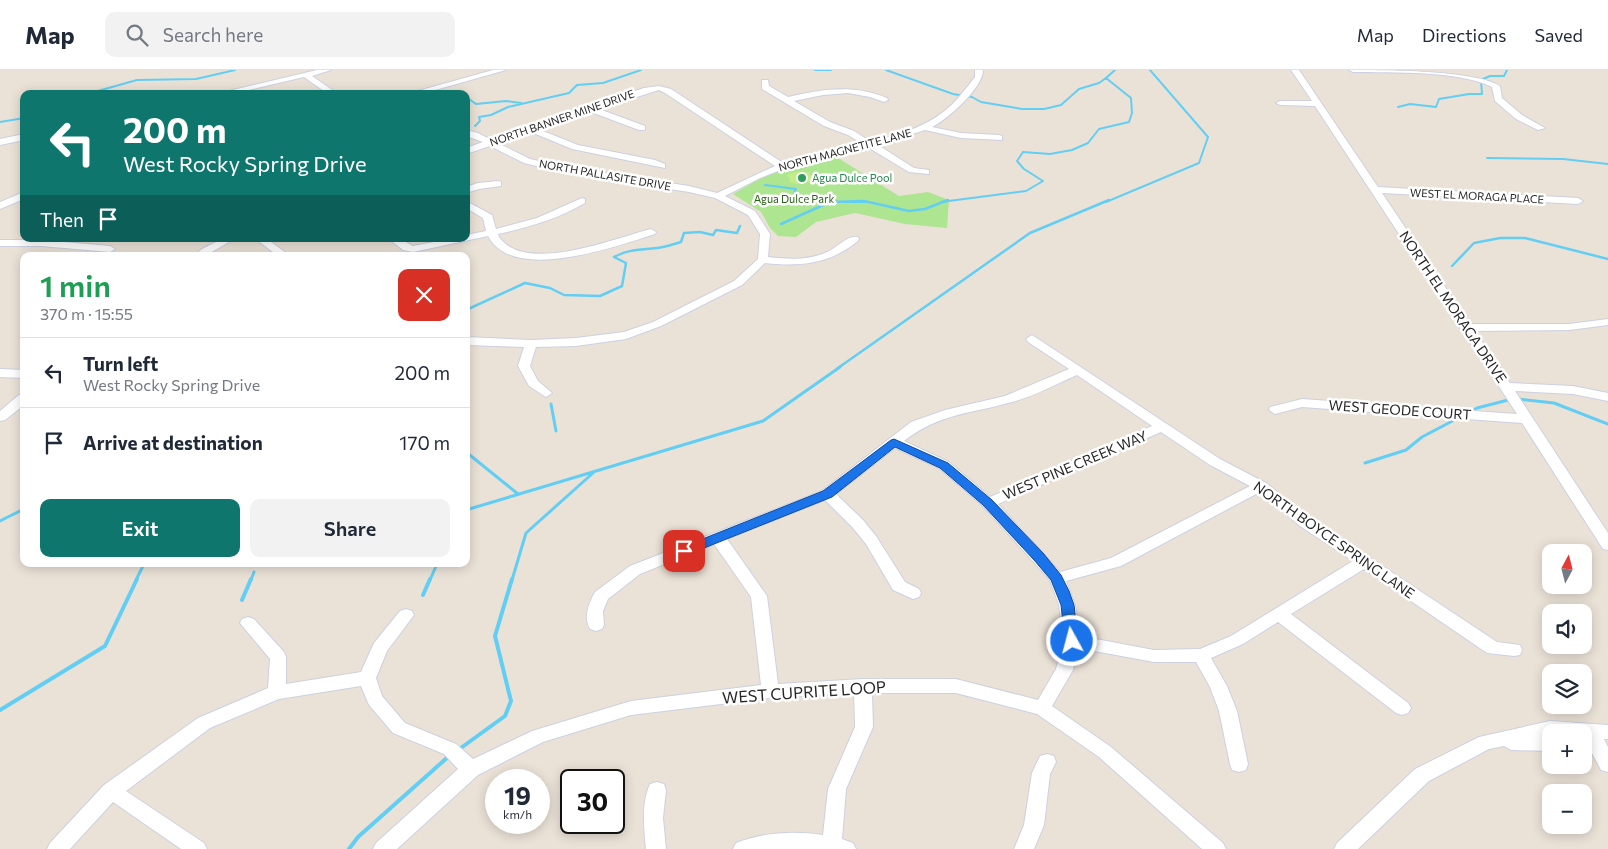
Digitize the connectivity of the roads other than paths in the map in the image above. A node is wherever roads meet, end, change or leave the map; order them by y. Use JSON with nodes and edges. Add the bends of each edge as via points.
{"nodes":[{"id":1,"x":327,"y":70,"type":"edge"},
{"id":2,"x":502,"y":70,"type":"edge"},
{"id":3,"x":980,"y":70,"type":"edge"},
{"id":4,"x":1295,"y":70,"type":"edge"},
{"id":5,"x":1353,"y":70,"type":"edge"},
{"id":6,"x":306,"y":75,"type":"junction"},
{"id":7,"x":297,"y":77,"type":"junction"},
{"id":8,"x":765,"y":82,"type":"dead end"},
{"id":9,"x":238,"y":90,"type":"edge"},
{"id":10,"x":314,"y":90,"type":"edge"},
{"id":11,"x":328,"y":90,"type":"edge"},
{"id":12,"x":426,"y":90,"type":"edge"},
{"id":13,"x":787,"y":100,"type":"junction"},
{"id":14,"x":884,"y":100,"type":"dead end"},
{"id":15,"x":1280,"y":103,"type":"dead end"},
{"id":16,"x":1318,"y":104,"type":"junction"},
{"id":17,"x":592,"y":109,"type":"junction"},
{"id":18,"x":924,"y":127,"type":"junction"},
{"id":19,"x":642,"y":128,"type":"dead end"},
{"id":20,"x":1541,"y":128,"type":"dead end"},
{"id":21,"x":531,"y":129,"type":"junction"},
{"id":22,"x":470,"y":134,"type":"edge"},
{"id":23,"x":20,"y":138,"type":"edge"},
{"id":24,"x":999,"y":138,"type":"dead end"},
{"id":25,"x":0,"y":142,"type":"edge"},
{"id":26,"x":491,"y":142,"type":"junction"},
{"id":27,"x":869,"y":144,"type":"junction"},
{"id":28,"x":470,"y":150,"type":"edge"},
{"id":29,"x":662,"y":166,"type":"dead end"},
{"id":30,"x":781,"y":166,"type":"junction"},
{"id":31,"x":926,"y":172,"type":"dead end"},
{"id":32,"x":498,"y":184,"type":"dead end"},
{"id":33,"x":470,"y":189,"type":"edge"},
{"id":34,"x":1376,"y":190,"type":"junction"},
{"id":35,"x":718,"y":196,"type":"junction"},
{"id":36,"x":20,"y":197,"type":"edge"},
{"id":37,"x":582,"y":200,"type":"dead end"},
{"id":38,"x":1578,"y":201,"type":"dead end"},
{"id":39,"x":0,"y":206,"type":"edge"},
{"id":40,"x":470,"y":206,"type":"edge"},
{"id":41,"x":494,"y":232,"type":"junction"},
{"id":42,"x":651,"y":232,"type":"dead end"},
{"id":43,"x":470,"y":237,"type":"edge"},
{"id":44,"x":854,"y":239,"type":"dead end"},
{"id":45,"x":224,"y":242,"type":"edge"},
{"id":46,"x":265,"y":242,"type":"edge"},
{"id":47,"x":398,"y":242,"type":"edge"},
{"id":48,"x":446,"y":242,"type":"edge"},
{"id":49,"x":0,"y":243,"type":"edge"},
{"id":50,"x":110,"y":248,"type":"dead end"},
{"id":51,"x":206,"y":252,"type":"edge"},
{"id":52,"x":279,"y":252,"type":"edge"},
{"id":53,"x":762,"y":260,"type":"junction"},
{"id":54,"x":1608,"y":322,"type":"edge"},
{"id":55,"x":1466,"y":328,"type":"junction"},
{"id":56,"x":1032,"y":338,"type":"dead end"},
{"id":57,"x":470,"y":342,"type":"edge"},
{"id":58,"x":531,"y":344,"type":"junction"},
{"id":59,"x":1078,"y":370,"type":"junction"},
{"id":60,"x":0,"y":373,"type":"edge"},
{"id":61,"x":20,"y":374,"type":"edge"},
{"id":62,"x":1506,"y":387,"type":"junction"},
{"id":63,"x":546,"y":393,"type":"dead end"},
{"id":64,"x":1608,"y":397,"type":"edge"},
{"id":65,"x":20,"y":401,"type":"edge"},
{"id":66,"x":1274,"y":410,"type":"dead end"},
{"id":67,"x":0,"y":417,"type":"edge"},
{"id":68,"x":1526,"y":419,"type":"junction"},
{"id":69,"x":1162,"y":428,"type":"junction"},
{"id":70,"x":894,"y":442,"type":"junction"},
{"id":71,"x":1261,"y":486,"type":"junction"},
{"id":72,"x":827,"y":494,"type":"junction"},
{"id":73,"x":988,"y":502,"type":"junction"},
{"id":74,"x":717,"y":538,"type":"junction"},
{"id":75,"x":1608,"y":545,"type":"edge"},
{"id":76,"x":1363,"y":562,"type":"junction"},
{"id":77,"x":1057,"y":578,"type":"junction"},
{"id":78,"x":913,"y":593,"type":"dead end"},
{"id":79,"x":406,"y":615,"type":"dead end"},
{"id":80,"x":1280,"y":615,"type":"junction"},
{"id":81,"x":248,"y":623,"type":"dead end"},
{"id":82,"x":596,"y":625,"type":"dead end"},
{"id":83,"x":1072,"y":641,"type":"junction"},
{"id":84,"x":1514,"y":650,"type":"dead end"},
{"id":85,"x":1201,"y":655,"type":"junction"},
{"id":86,"x":367,"y":678,"type":"junction"},
{"id":87,"x":864,"y":686,"type":"junction"},
{"id":88,"x":770,"y":691,"type":"junction"},
{"id":89,"x":277,"y":692,"type":"junction"},
{"id":90,"x":1042,"y":708,"type":"junction"},
{"id":91,"x":1402,"y":708,"type":"dead end"},
{"id":92,"x":1598,"y":741,"type":"edge"},
{"id":93,"x":1485,"y":742,"type":"junction"},
{"id":94,"x":1542,"y":744,"type":"edge"},
{"id":95,"x":460,"y":759,"type":"junction"},
{"id":96,"x":1047,"y":762,"type":"dead end"},
{"id":97,"x":1239,"y":764,"type":"dead end"},
{"id":98,"x":1608,"y":764,"type":"edge"},
{"id":99,"x":656,"y":790,"type":"dead end"},
{"id":100,"x":110,"y":791,"type":"junction"},
{"id":101,"x":839,"y":846,"type":"edge"},
{"id":102,"x":390,"y":847,"type":"edge"},
{"id":103,"x":58,"y":849,"type":"edge"},
{"id":104,"x":197,"y":849,"type":"edge"},
{"id":105,"x":656,"y":849,"type":"edge"},
{"id":106,"x":742,"y":849,"type":"edge"},
{"id":107,"x":1024,"y":849,"type":"edge"},
{"id":108,"x":1216,"y":849,"type":"edge"},
{"id":109,"x":1344,"y":849,"type":"edge"}],
"edges":[{"from":1,"to":6,"type":"street"},
{"from":2,"to":12,"type":"street"},
{"from":3,"to":18,"type":"street","name":"NORTH MAGNETITE LANE","via":[[979,77],[948,113]]},
{"from":4,"to":16,"type":"street","name":"NORTH EL MORAGA DRIVE"},
{"from":5,"to":20,"type":"street","via":[[1460,75],[1484,80],[1496,86],[1498,99],[1519,117]]},
{"from":6,"to":7,"type":"street"},
{"from":6,"to":11,"type":"street"},
{"from":7,"to":9,"type":"street"},
{"from":7,"to":10,"type":"street"},
{"from":8,"to":13,"type":"street","via":[[766,87]]},
{"from":13,"to":14,"type":"street","via":[[838,91],[862,92]]},
{"from":13,"to":27,"type":"street"},
{"from":15,"to":16,"type":"street"},
{"from":16,"to":34,"type":"street","name":"NORTH EL MORAGA DRIVE"},
{"from":17,"to":19,"type":"street"},
{"from":17,"to":21,"type":"street","name":"NORTH BANNER MINE DRIVE"},
{"from":17,"to":30,"type":"street","name":"NORTH BANNER MINE DRIVE","via":[[659,87]]},
{"from":18,"to":24,"type":"street","via":[[971,138]]},
{"from":18,"to":27,"type":"street","name":"NORTH MAGNETITE LANE"},
{"from":21,"to":26,"type":"street","name":"NORTH BANNER MINE DRIVE"},
{"from":21,"to":29,"type":"street","via":[[553,142]]},
{"from":22,"to":26,"type":"street","name":"NORTH PALLASITE DRIVE"},
{"from":23,"to":25,"type":"street"},
{"from":26,"to":28,"type":"street","name":"NORTH BANNER MINE DRIVE"},
{"from":26,"to":35,"type":"street","name":"NORTH PALLASITE DRIVE","via":[[527,161]]},
{"from":27,"to":30,"type":"street","name":"NORTH MAGNETITE LANE"},
{"from":27,"to":31,"type":"street","via":[[912,170]]},
{"from":30,"to":35,"type":"street","name":"NORTH MAGNETITE LANE"},
{"from":32,"to":33,"type":"street"},
{"from":34,"to":38,"type":"street","name":"WEST EL MORAGA PLACE"},
{"from":34,"to":55,"type":"street","name":"NORTH EL MORAGA DRIVE"},
{"from":35,"to":53,"type":"street","name":"NORTH PALLASITE DRIVE","via":[[752,214],[764,234]]},
{"from":36,"to":39,"type":"street"},
{"from":37,"to":41,"type":"street","via":[[565,211]]},
{"from":40,"to":41,"type":"street","via":[[488,217]]},
{"from":41,"to":42,"type":"street","via":[[495,240],[502,247],[522,255],[541,257],[590,250]]},
{"from":41,"to":43,"type":"street"},
{"from":44,"to":53,"type":"street","via":[[830,257],[811,261]]},
{"from":45,"to":51,"type":"street"},
{"from":46,"to":52,"type":"street"},
{"from":47,"to":48,"type":"street","via":[[414,249]]},
{"from":49,"to":50,"type":"street"},
{"from":53,"to":58,"type":"street","via":[[738,283],[658,324],[626,335]]},
{"from":54,"to":55,"type":"street","via":[[1569,328]]},
{"from":55,"to":62,"type":"street","name":"NORTH EL MORAGA DRIVE"},
{"from":56,"to":59,"type":"street","name":"NORTH BOYCE SPRING LANE"},
{"from":57,"to":58,"type":"street"},
{"from":58,"to":63,"type":"street","via":[[524,366],[532,383]]},
{"from":59,"to":69,"type":"street","name":"NORTH BOYCE SPRING LANE"},
{"from":59,"to":70,"type":"street","via":[[1011,398],[930,418]]},
{"from":60,"to":61,"type":"street"},
{"from":62,"to":64,"type":"street","via":[[1573,390]]},
{"from":62,"to":68,"type":"street","name":"NORTH EL MORAGA DRIVE"},
{"from":65,"to":67,"type":"street"},
{"from":66,"to":68,"type":"street","name":"WEST GEODE COURT","via":[[1302,403]]},
{"from":68,"to":75,"type":"street","name":"NORTH EL MORAGA DRIVE"},
{"from":69,"to":71,"type":"street","name":"NORTH BOYCE SPRING LANE","via":[[1215,462]]},
{"from":69,"to":73,"type":"street","name":"WEST PINE CREEK WAY"},
{"from":70,"to":72,"type":"street"},
{"from":70,"to":73,"type":"street","via":[[944,466]]},
{"from":71,"to":76,"type":"street","name":"NORTH BOYCE SPRING LANE","via":[[1304,522]]},
{"from":71,"to":77,"type":"street","via":[[1116,562]]},
{"from":72,"to":74,"type":"street"},
{"from":72,"to":78,"type":"street","via":[[862,530],[899,586]]},
{"from":73,"to":77,"type":"street"},
{"from":74,"to":82,"type":"street","via":[[635,570],[618,582],[601,596],[595,611]]},
{"from":74,"to":88,"type":"street","via":[[759,596]]},
{"from":76,"to":80,"type":"street"},
{"from":76,"to":84,"type":"street","name":"NORTH BOYCE SPRING LANE","via":[[1493,648]]},
{"from":77,"to":83,"type":"street","via":[[1067,605]]},
{"from":79,"to":86,"type":"street","via":[[380,648]]},
{"from":80,"to":85,"type":"street","via":[[1237,640]]},
{"from":80,"to":91,"type":"street"},
{"from":81,"to":89,"type":"street","via":[[278,657]]},
{"from":83,"to":85,"type":"street","via":[[1154,656]]},
{"from":83,"to":90,"type":"street","via":[[1064,670]]},
{"from":85,"to":97,"type":"street","via":[[1228,711]]},
{"from":86,"to":89,"type":"street"},
{"from":86,"to":95,"type":"street","via":[[375,700],[399,728]]},
{"from":87,"to":88,"type":"street","name":"WEST CUPRITE LOOP"},
{"from":87,"to":90,"type":"street","name":"WEST CUPRITE LOOP","via":[[956,686]]},
{"from":87,"to":101,"type":"street","via":[[864,727],[837,789]]},
{"from":88,"to":95,"type":"street","name":"WEST CUPRITE LOOP","via":[[631,708]]},
{"from":89,"to":100,"type":"street","via":[[204,723]]},
{"from":90,"to":108,"type":"street","name":"WEST CUPRITE LOOP","via":[[1105,752]]},
{"from":92,"to":93,"type":"street","via":[[1550,728]]},
{"from":92,"to":98,"type":"street"},
{"from":93,"to":94,"type":"street"},
{"from":93,"to":109,"type":"street","via":[[1422,775]]},
{"from":95,"to":102,"type":"street","name":"WEST CUPRITE LOOP"},
{"from":96,"to":107,"type":"street","via":[[1040,774],[1034,825]]},
{"from":99,"to":105,"type":"street","via":[[653,818]]},
{"from":100,"to":103,"type":"street"},
{"from":100,"to":104,"type":"street"},
{"from":101,"to":106,"type":"street","via":[[796,842]]}]}
